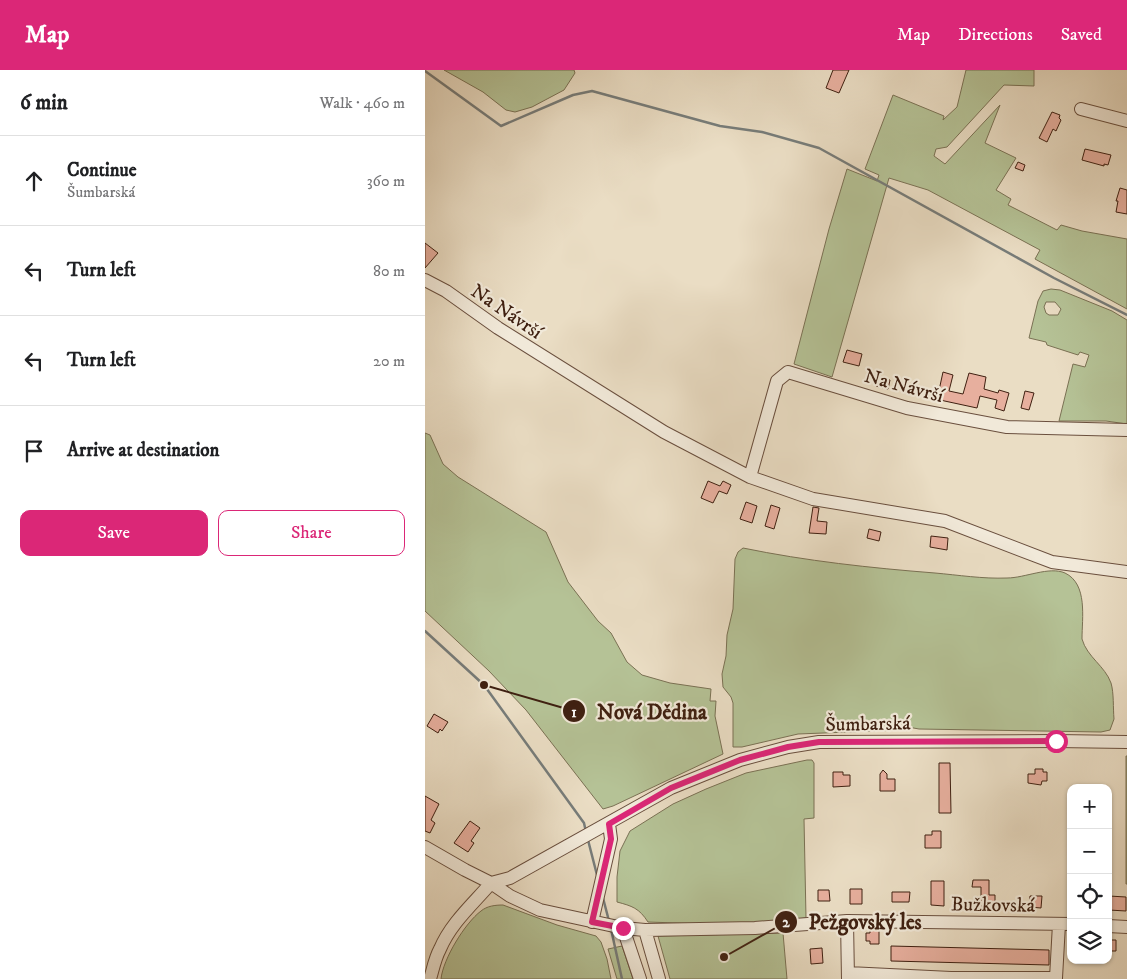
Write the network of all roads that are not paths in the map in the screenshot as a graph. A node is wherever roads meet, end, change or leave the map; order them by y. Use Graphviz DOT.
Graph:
graph roads {
  1 [pos="1081,109"];
  2 [pos="1127,121"];
  3 [pos="425,280"];
  4 [pos="1127,430"];
  5 [pos="750,478"];
  6 [pos="1127,572"];
  7 [pos="1127,742"];
  8 [pos="609,824"];
  9 [pos="425,847"];
  10 [pos="491,883"];
  11 [pos="847,921"];
  12 [pos="592,922"];
  13 [pos="1065,924"];
  14 [pos="1112,926"];
  15 [pos="1127,927"];
  16 [pos="623,928"];
  17 [pos="645,930"];
  18 [pos="848,976"];
  19 [pos="951,978"];
  20 [pos="430,979"];
  21 [pos="640,979"];
  22 [pos="659,979"];
  1 -- 2 [label="street"];
  3 -- 5 [label="street, Na Návrší"];
  4 -- 5 [label="street, Na Návrší"];
  5 -- 6 [label="street, Na Návrší"];
  7 -- 8 [label="street, Šumbarská"];
  8 -- 10 [label="street, Šumbarská"];
  8 -- 12 [label="street"];
  9 -- 10 [label="street, Bužkovská"];
  10 -- 12 [label="street, Bužkovská"];
  10 -- 20 [label="street"];
  11 -- 13 [label="street, Bužkovská"];
  11 -- 17 [label="street, Bužkovská"];
  11 -- 18 [label="street"];
  12 -- 16 [label="street, Bužkovská"];
  13 -- 19 [label="street"];
  14 -- 15 [label="street"];
  16 -- 17 [label="street, Bužkovská"];
  16 -- 21 [label="street"];
  17 -- 22 [label="street"];
  18 -- 19 [label="street"];
}
